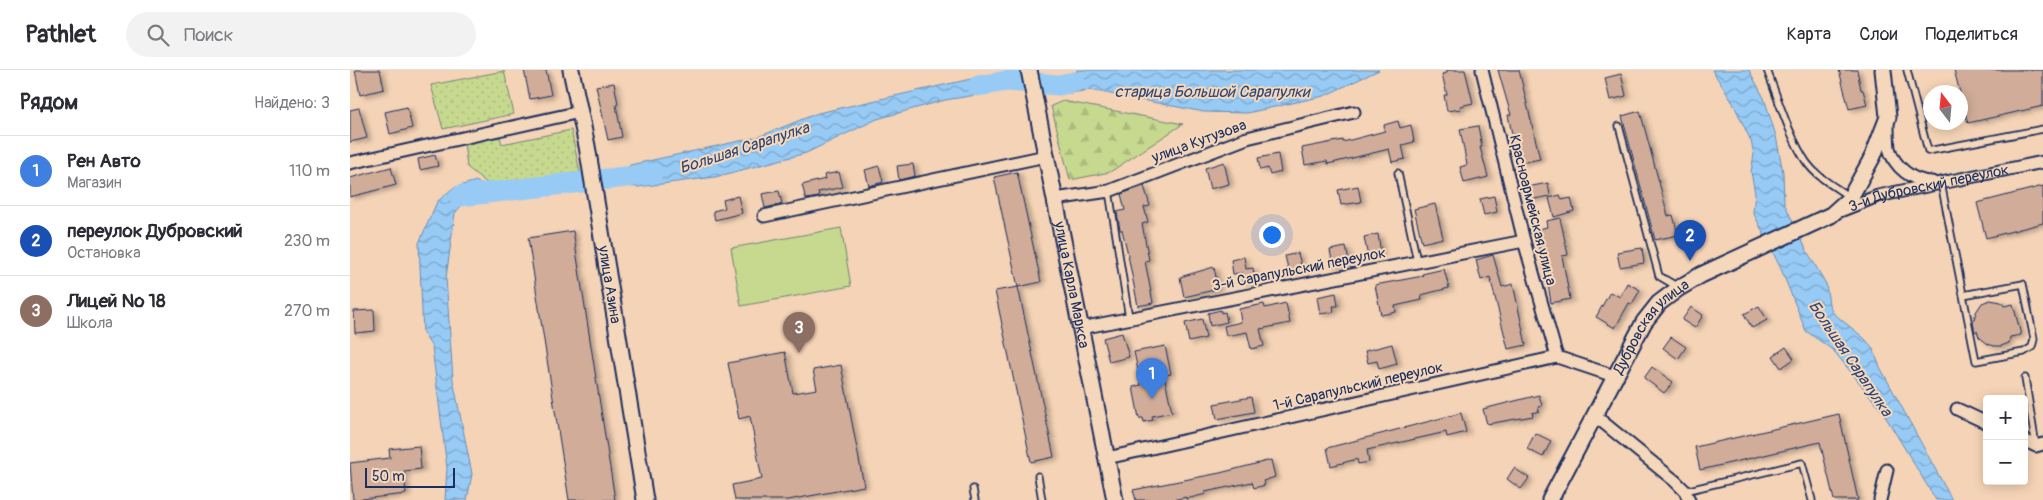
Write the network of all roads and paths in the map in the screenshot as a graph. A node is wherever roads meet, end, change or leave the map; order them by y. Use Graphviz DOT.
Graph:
graph roads {
  1 [pos="571,70"];
  2 [pos="1028,70"];
  3 [pos="1482,70"];
  4 [pos="1767,70"];
  5 [pos="1883,70"];
  6 [pos="1907,70"];
  7 [pos="580,112"];
  8 [pos="1354,112"];
  9 [pos="1888,117"];
  10 [pos="1619,126"];
  11 [pos="2043,130"];
  12 [pos="1046,156"];
  13 [pos="2043,162"];
  14 [pos="350,163"];
  15 [pos="1398,173"];
  16 [pos="1942,183"];
  17 [pos="1109,191"];
  18 [pos="1850,198"];
  19 [pos="1055,199"];
  20 [pos="764,216"];
  21 [pos="1825,218"];
  22 [pos="1524,241"];
  23 [pos="1417,261"];
  24 [pos="1679,288"];
  25 [pos="1963,295"];
  26 [pos="1129,318"];
  27 [pos="1080,328"];
  28 [pos="1557,357"];
  29 [pos="1614,376"];
  30 [pos="2025,378"];
  31 [pos="1957,409"];
  32 [pos="1594,415"];
  33 [pos="1983,421"];
  34 [pos="2039,445"];
  35 [pos="1107,458"];
  36 [pos="1887,470"];
  37 [pos="1038,476"];
  38 [pos="973,489"];
  39 [pos="1687,496"];
  40 [pos="645,500"];
  41 [pos="975,500"];
  42 [pos="1042,500"];
  43 [pos="1115,500"];
  44 [pos="1550,500"];
  45 [pos="1812,500"];
  46 [pos="1880,500"];
  1 -- 7 [label="main road, улица Азина"];
  2 -- 12 [label="main road, улица Карла Маркса"];
  3 -- 22 [label="street, Красноармейская улица"];
  4 -- 18 [label="lane"];
  5 -- 9 [label="main road"];
  6 -- 11 [label="lane"];
  7 -- 14 [label="street"];
  7 -- 40 [label="main road, улица Азина"];
  8 -- 17 [label="street, улица Кутузова"];
  9 -- 16 [label="street"];
  9 -- 18 [label="main road, Дубровская улица"];
  10 -- 24 [label="lane"];
  12 -- 19 [label="main road, улица Карла Маркса"];
  12 -- 20 [label="street"];
  13 -- 16 [label="street, 3-й Дубровский переулок"];
  15 -- 23 [label="lane"];
  16 -- 21 [label="street, 3-й Дубровский переулок"];
  16 -- 25 [label="lane"];
  17 -- 19 [label="street, улица Кутузова"];
  17 -- 26 [label="lane"];
  18 -- 21 [label="main road, Дубровская улица"];
  19 -- 27 [label="main road, улица Карла Маркса"];
  21 -- 24 [label="main road, Дубровская улица"];
  22 -- 23 [label="street, 3-й Сарапульский переулок"];
  22 -- 28 [label="street, Красноармейская улица"];
  23 -- 26 [label="street, 3-й Сарапульский переулок"];
  24 -- 29 [label="main road, Дубровская улица"];
  25 -- 25 [label="lane"];
  26 -- 27 [label="street, 3-й Сарапульский переулок"];
  27 -- 35 [label="main road, улица Карла Маркса"];
  28 -- 29 [label="street"];
  28 -- 35 [label="street, 1-й Сарапульский переулок"];
  29 -- 32 [label="main road, Дубровская улица"];
  30 -- 34 [label="lane"];
  31 -- 33 [label="street"];
  32 -- 39 [label="street"];
  32 -- 44 [label="main road, Дубровская улица"];
  35 -- 43 [label="main road, улица Карла Маркса"];
  36 -- 46 [label="street"];
  37 -- 42 [label="lane"];
  38 -- 41 [label="lane"];
  39 -- 45 [label="lane"];
}
